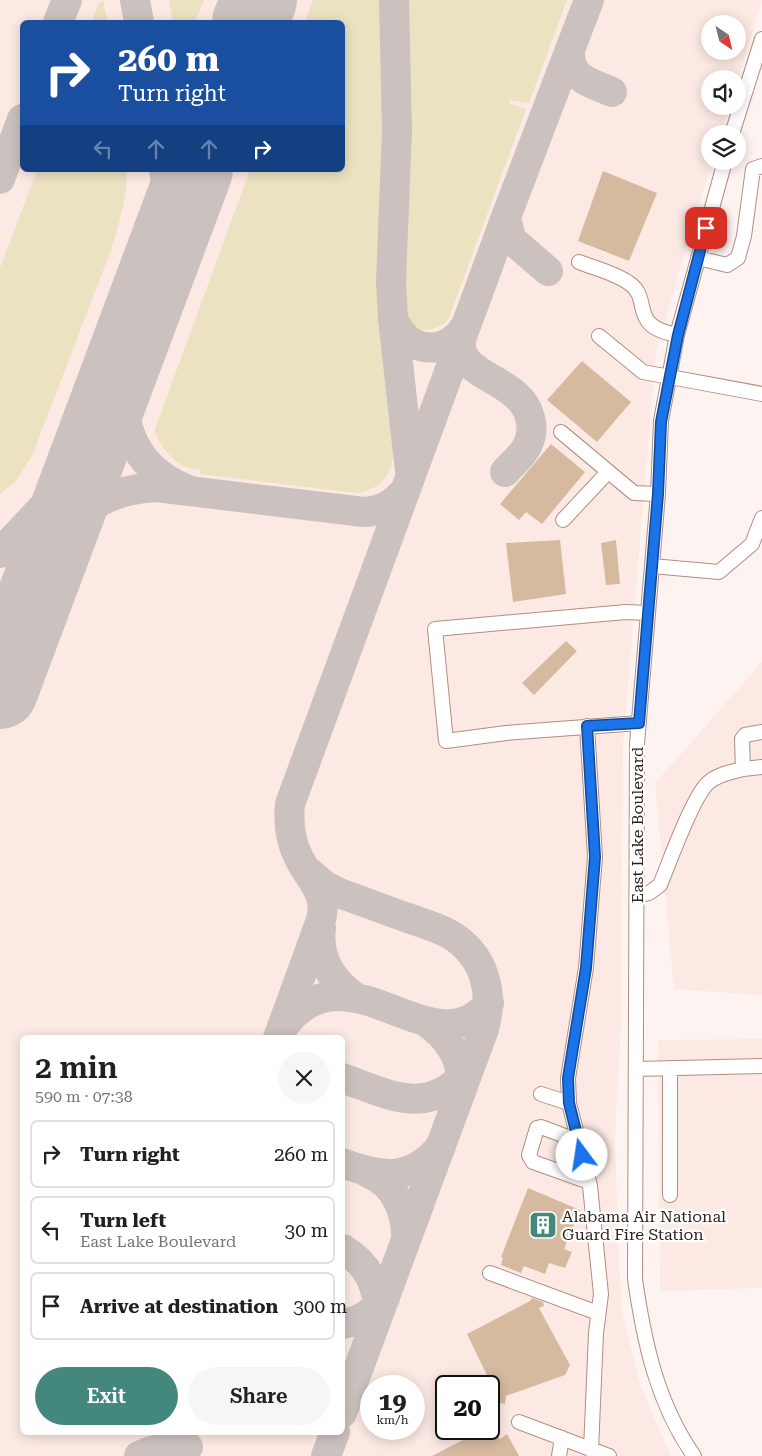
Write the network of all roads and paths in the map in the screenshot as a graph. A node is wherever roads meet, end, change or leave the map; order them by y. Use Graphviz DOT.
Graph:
graph roads {
  1 [pos="762,40"];
  2 [pos="735,125"];
  3 [pos="762,166"];
  4 [pos="722,170"];
  5 [pos="698,258"];
  6 [pos="579,262"];
  7 [pos="678,335"];
  8 [pos="599,336"];
  9 [pos="670,375"];
  10 [pos="762,394"];
  11 [pos="561,432"];
  12 [pos="608,472"];
  13 [pos="658,494"];
  14 [pos="762,518"];
  15 [pos="563,520"];
  16 [pos="652,566"];
  17 [pos="648,613"];
  18 [pos="639,723"];
  19 [pos="587,726"];
  20 [pos="762,732"];
  21 [pos="762,766"];
  22 [pos="743,769"];
  23 [pos="637,896"];
  24 [pos="762,1066"];
  25 [pos="670,1068"];
  26 [pos="636,1069"];
  27 [pos="541,1094"];
  28 [pos="569,1103"];
  29 [pos="578,1141"];
  30 [pos="589,1182"];
  31 [pos="670,1195"];
  32 [pos="490,1273"];
  33 [pos="598,1314"];
  34 [pos="519,1422"];
  35 [pos="562,1438"];
  36 [pos="591,1450"];
  37 [pos="607,1455"];
  38 [pos="559,1456"];
  39 [pos="694,1456"];
  1 -- 2 [label="street"];
  3 -- 5 [label="street"];
  4 -- 5 [label="street, East Lake Boulevard"];
  5 -- 7 [label="street, East Lake Boulevard"];
  6 -- 7 [label="street"];
  7 -- 9 [label="street, East Lake Boulevard"];
  8 -- 9 [label="street"];
  9 -- 10 [label="street"];
  9 -- 13 [label="street, East Lake Boulevard"];
  11 -- 12 [label="street"];
  12 -- 13 [label="street"];
  12 -- 15 [label="street"];
  13 -- 16 [label="street, East Lake Boulevard"];
  14 -- 16 [label="street"];
  16 -- 17 [label="street, East Lake Boulevard"];
  17 -- 18 [label="street, East Lake Boulevard"];
  17 -- 19 [label="street"];
  18 -- 19 [label="street"];
  18 -- 23 [label="street, East Lake Boulevard"];
  19 -- 28 [label="street"];
  20 -- 22 [label="street"];
  21 -- 22 [label="street"];
  22 -- 23 [label="street"];
  23 -- 26 [label="street, East Lake Boulevard"];
  24 -- 25 [label="street"];
  25 -- 26 [label="street"];
  25 -- 31 [label="street"];
  26 -- 39 [label="street, East Lake Boulevard"];
  27 -- 28 [label="street"];
  28 -- 29 [label="street"];
  29 -- 30 [label="street"];
  29 -- 30 [label="street"];
  30 -- 33 [label="street"];
  32 -- 33 [label="street"];
  33 -- 36 [label="street"];
  34 -- 35 [label="street"];
  35 -- 36 [label="street"];
  35 -- 38 [label="street"];
  36 -- 37 [label="street"];
}
